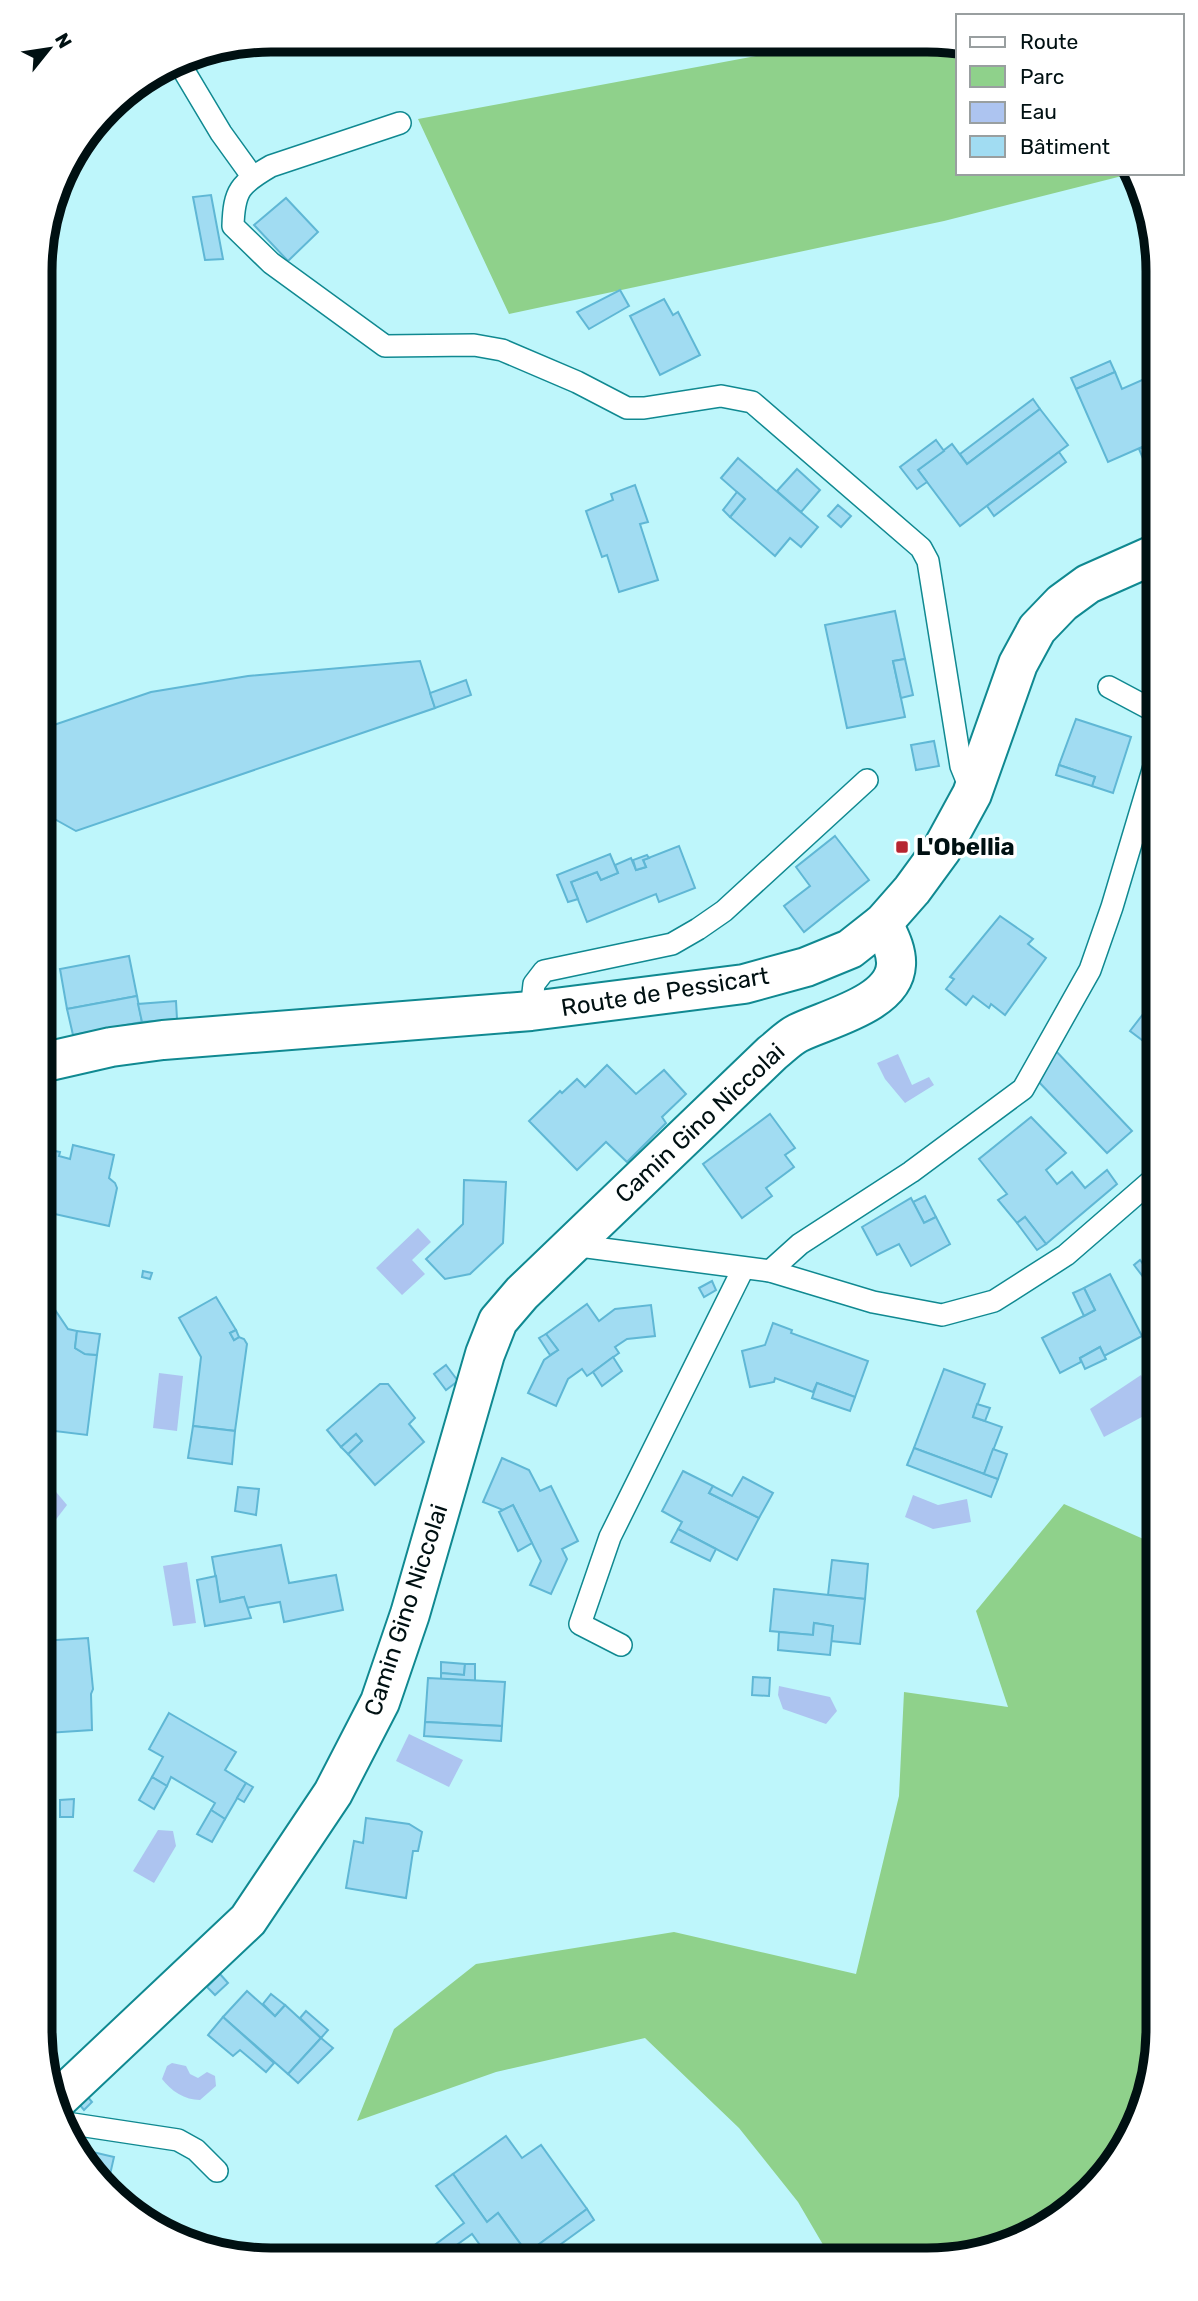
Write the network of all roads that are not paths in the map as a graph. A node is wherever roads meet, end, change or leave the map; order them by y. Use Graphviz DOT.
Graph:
graph roads {
  1 [pos="184,71"];
  2 [pos="400,124"];
  3 [pos="252,176"];
  4 [pos="1146,558"];
  5 [pos="1109,687"];
  6 [pos="1146,707"];
  7 [pos="867,780"];
  8 [pos="972,794"];
  9 [pos="1146,794"];
  10 [pos="883,923"];
  11 [pos="531,1011"];
  12 [pos="52,1060"];
  13 [pos="1145,1186"];
  14 [pos="572,1245"];
  15 [pos="743,1269"];
  16 [pos="770,1271"];
  17 [pos="621,1645"];
  18 [pos="62,2094"];
  19 [pos="74,2124"];
  20 [pos="217,2171"];
  1 -- 3 [label="lane"];
  2 -- 3 [label="lane"];
  3 -- 8 [label="lane"];
  4 -- 8 [label="street, Route de Pessicart"];
  5 -- 6 [label="lane"];
  7 -- 11 [label="lane"];
  8 -- 10 [label="street, Route de Pessicart"];
  9 -- 16 [label="lane"];
  10 -- 11 [label="street, Route de Pessicart"];
  10 -- 14 [label="street, Camin Gino Niccolai"];
  11 -- 12 [label="street, Route de Pessicart"];
  13 -- 16 [label="lane"];
  14 -- 15 [label="lane"];
  14 -- 18 [label="street, Camin Gino Niccolai"];
  15 -- 16 [label="lane"];
  15 -- 17 [label="lane"];
  19 -- 20 [label="lane"];
}
